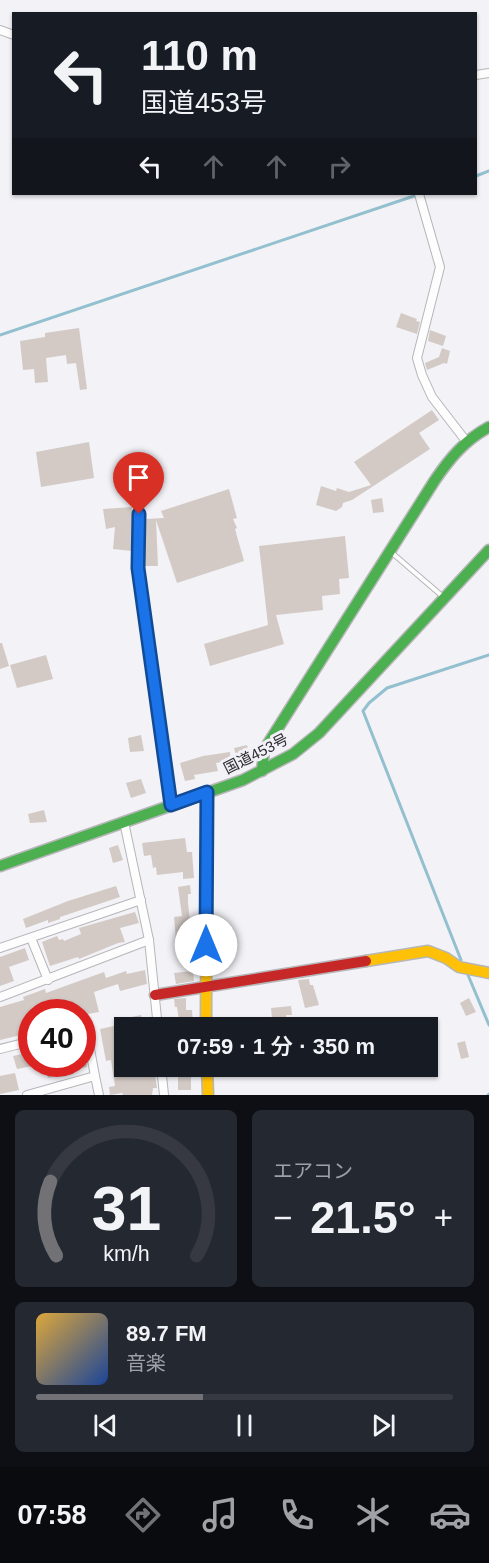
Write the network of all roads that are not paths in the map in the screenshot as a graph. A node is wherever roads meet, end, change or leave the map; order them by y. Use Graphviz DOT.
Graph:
graph roads {
  1 [pos="419,195"];
  2 [pos="489,427"];
  3 [pos="466,441"];
  4 [pos="139,514"];
  5 [pos="489,550"];
  6 [pos="391,552"];
  7 [pos="444,598"];
  8 [pos="262,771"];
  9 [pos="207,792"];
  10 [pos="171,805"];
  11 [pos="124,822"];
  12 [pos="0,866"];
  13 [pos="141,900"];
  14 [pos="31,938"];
  15 [pos="149,940"];
  16 [pos="0,948"];
  17 [pos="489,974"];
  18 [pos="48,980"];
  19 [pos="206,988"];
  20 [pos="155,995"];
  21 [pos="0,997"];
  22 [pos="157,1017"];
  23 [pos="206,1017"];
  24 [pos="18,1044"];
  25 [pos="0,1049"];
  26 [pos="91,1077"];
  27 [pos="95,1077"];
  28 [pos="162,1077"];
  29 [pos="207,1077"];
  30 [pos="27,1095"];
  31 [pos="99,1095"];
  32 [pos="164,1095"];
  33 [pos="208,1095"];
  1 -- 3 [label="street"];
  2 -- 3 [label="main road"];
  3 -- 6 [label="main road"];
  4 -- 10 [label="street"];
  5 -- 7 [label="main road, 国道453号"];
  6 -- 7 [label="lane"];
  6 -- 8 [label="main road"];
  7 -- 8 [label="main road, 国道453号"];
  8 -- 9 [label="main road, 国道453号"];
  9 -- 10 [label="main road, 国道453号"];
  9 -- 19 [label="main road"];
  10 -- 11 [label="main road, 国道453号"];
  11 -- 12 [label="main road, 国道453号"];
  11 -- 13 [label="street"];
  13 -- 14 [label="street"];
  13 -- 15 [label="street"];
  14 -- 16 [label="street"];
  14 -- 18 [label="street"];
  15 -- 18 [label="street"];
  15 -- 20 [label="street"];
  17 -- 19 [label="main road"];
  18 -- 21 [label="street"];
  19 -- 20 [label="main road"];
  19 -- 23 [label="main road"];
  20 -- 22 [label="street"];
  24 -- 25 [label="street"];
  26 -- 30 [label="street"];
  27 -- 31 [label="street"];
  28 -- 32 [label="street"];
  29 -- 33 [label="main road"];
}
